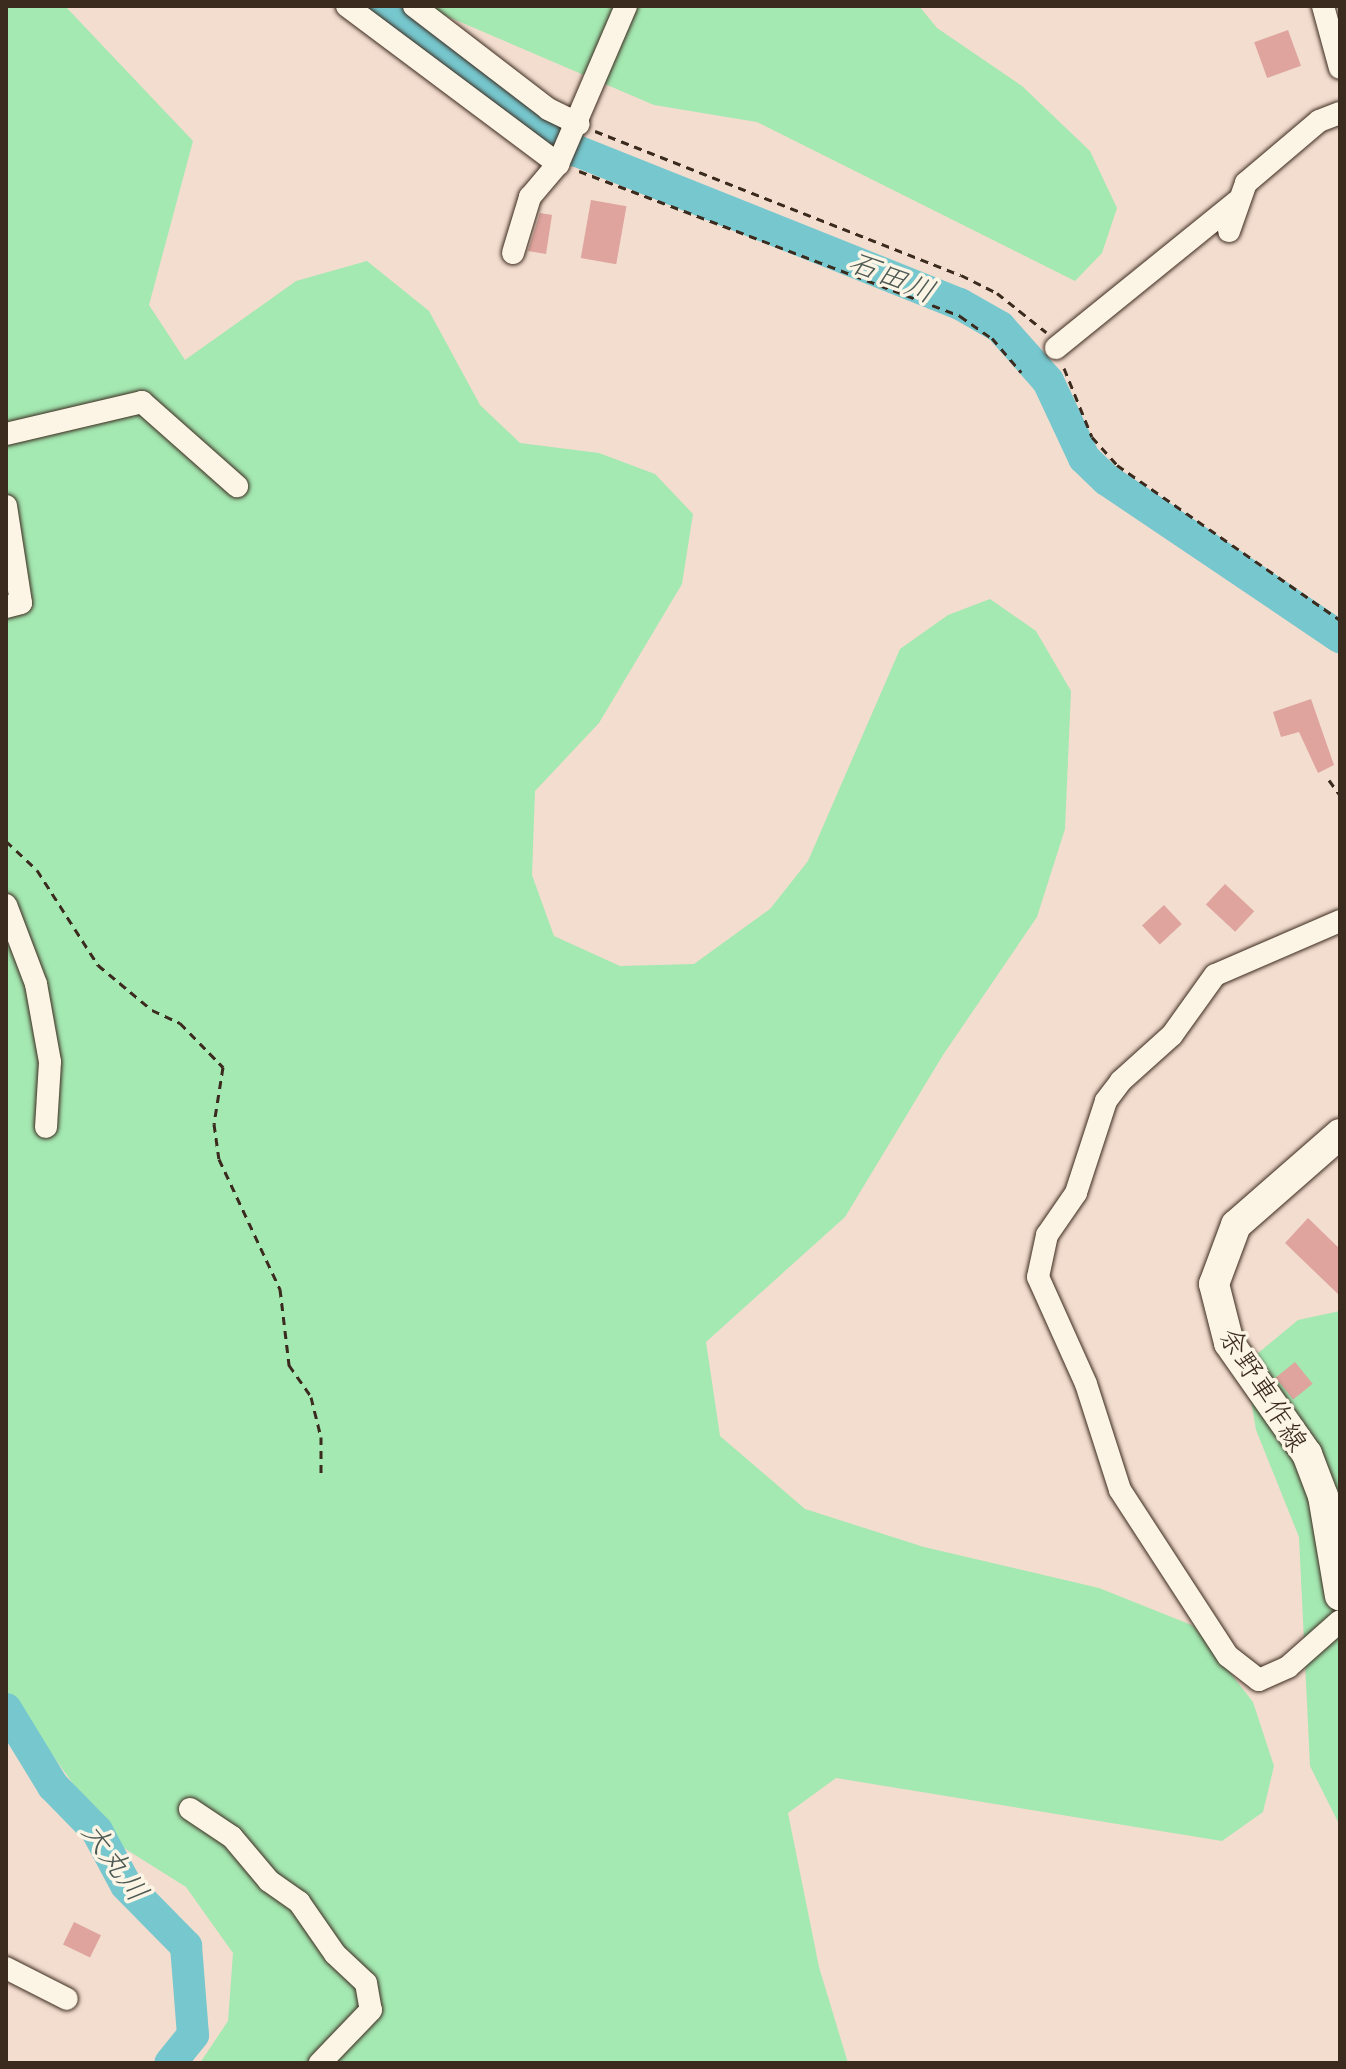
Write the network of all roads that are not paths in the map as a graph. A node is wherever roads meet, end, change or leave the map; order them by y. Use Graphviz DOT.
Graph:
graph roads {
  1 [pos="347,6"];
  2 [pos="414,6"];
  3 [pos="626,6"];
  4 [pos="1323,6"];
  5 [pos="1340,68"];
  6 [pos="1340,113"];
  7 [pos="579,124"];
  8 [pos="558,164"];
  9 [pos="1236,202"];
  10 [pos="1229,231"];
  11 [pos="513,253"];
  12 [pos="1056,348"];
  13 [pos="6,434"];
  14 [pos="237,486"];
  15 [pos="6,506"];
  16 [pos="6,607"];
  17 [pos="6,905"];
  18 [pos="1340,921"];
  19 [pos="46,1127"];
  20 [pos="1340,1134"];
  21 [pos="1340,1596"];
  22 [pos="1340,1621"];
  23 [pos="190,1809"];
  24 [pos="6,1968"];
  25 [pos="67,1999"];
  26 [pos="320,2063"];
  1 -- 8 [label="street"];
  2 -- 7 [label="street"];
  3 -- 7 [label="street"];
  4 -- 5 [label="street"];
  6 -- 9 [label="street"];
  7 -- 8 [label="street"];
  8 -- 11 [label="street"];
  9 -- 10 [label="street"];
  9 -- 12 [label="street"];
  13 -- 14 [label="street"];
  15 -- 16 [label="street"];
  17 -- 19 [label="street"];
  18 -- 22 [label="street"];
  20 -- 21 [label="main road, 余野車作線"];
  23 -- 26 [label="street"];
  24 -- 25 [label="street"];
}
